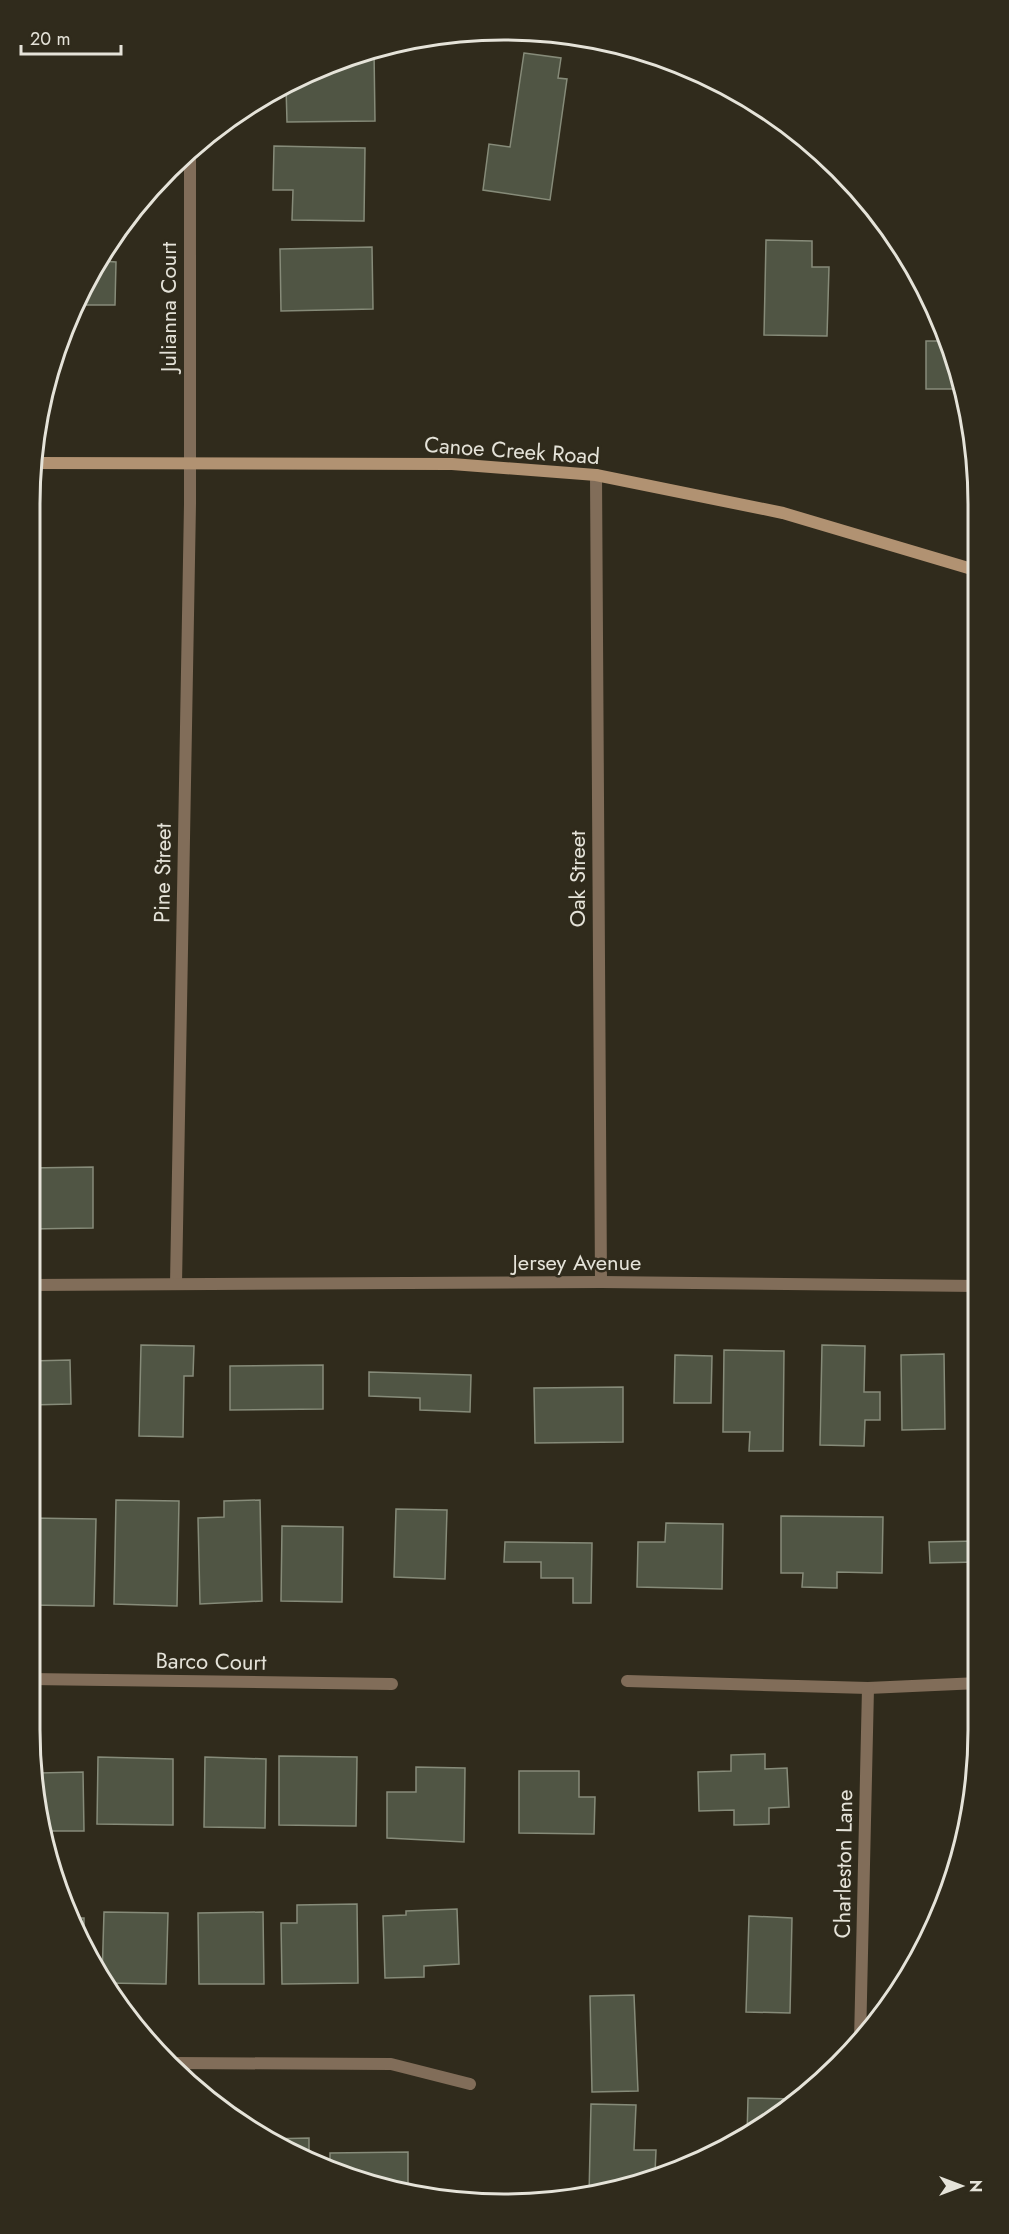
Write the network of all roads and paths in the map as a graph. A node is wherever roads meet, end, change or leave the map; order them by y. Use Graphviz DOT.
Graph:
graph roads {
  1 [pos="190,164"];
  2 [pos="189,462"];
  3 [pos="42,463"];
  4 [pos="596,475"];
  5 [pos="968,568"];
  6 [pos="601,1282"];
  7 [pos="176,1284"];
  8 [pos="40,1285"];
  9 [pos="968,1286"];
  10 [pos="40,1679"];
  11 [pos="627,1681"];
  12 [pos="968,1683"];
  13 [pos="392,1684"];
  14 [pos="868,1688"];
  15 [pos="860,2027"];
  16 [pos="182,2063"];
  17 [pos="470,2084"];
  1 -- 2 [label="street, Julianna Court"];
  2 -- 3 [label="main road, Canoe Creek Road"];
  2 -- 4 [label="main road, Canoe Creek Road"];
  2 -- 7 [label="street, Pine Street"];
  4 -- 5 [label="main road, Canoe Creek Road"];
  4 -- 6 [label="street, Oak Street"];
  6 -- 7 [label="street, Jersey Avenue"];
  6 -- 9 [label="street, Jersey Avenue"];
  7 -- 8 [label="street, Jersey Avenue"];
  10 -- 13 [label="street, Barco Court"];
  11 -- 14 [label="street"];
  12 -- 14 [label="street"];
  14 -- 15 [label="street, Charleston Lane"];
  16 -- 17 [label="street"];
}
